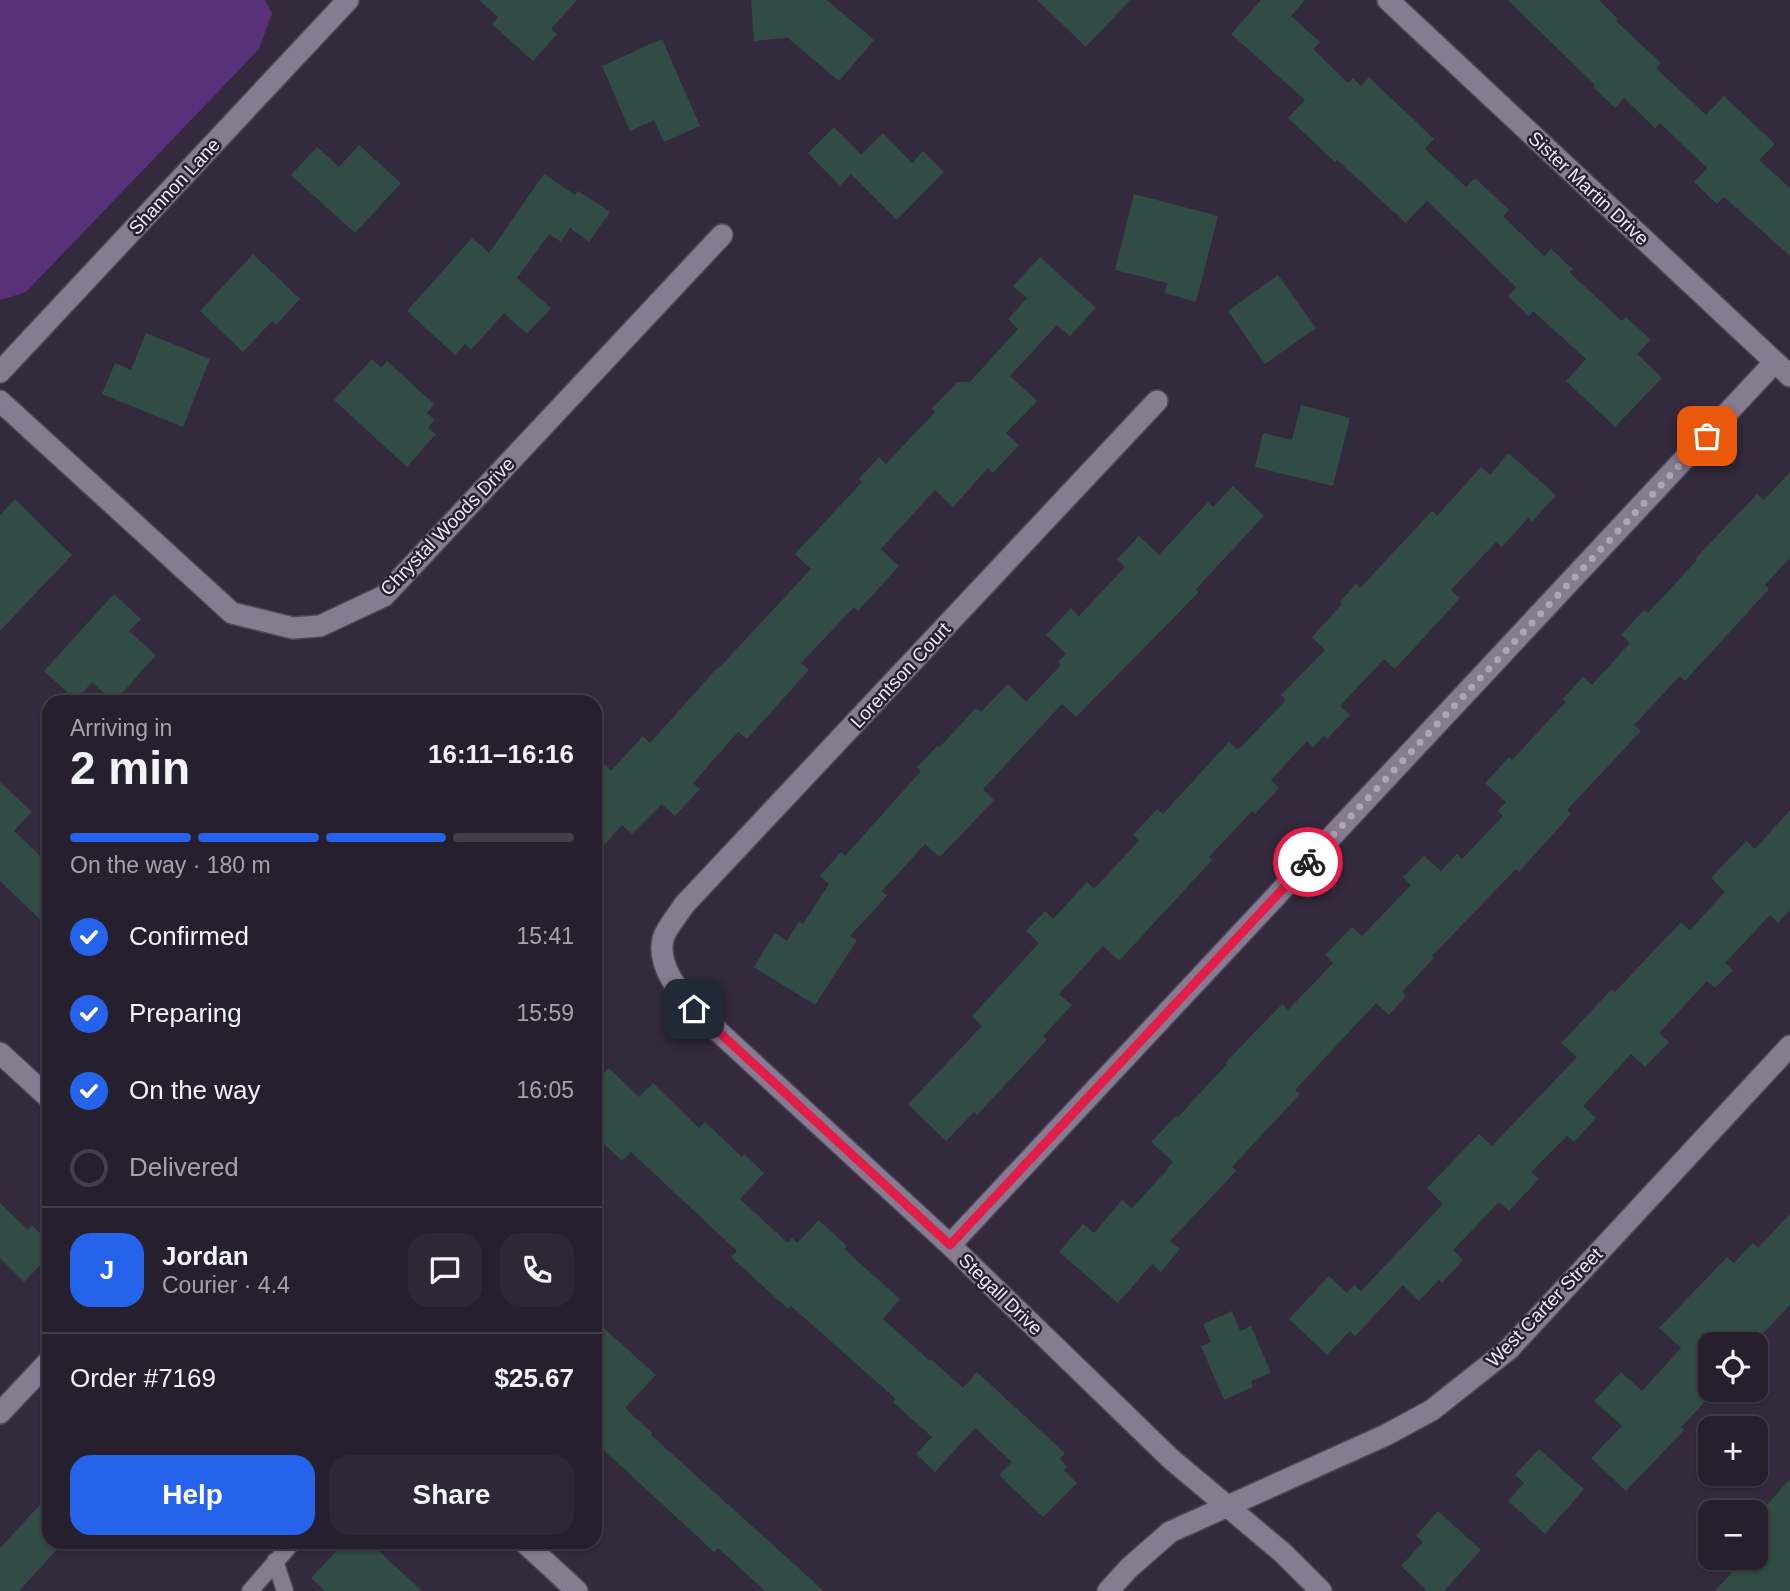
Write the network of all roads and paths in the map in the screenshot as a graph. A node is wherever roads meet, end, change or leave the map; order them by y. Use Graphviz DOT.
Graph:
graph roads {
  1 [pos="348,0"];
  2 [pos="1388,0"];
  3 [pos="722,234"];
  4 [pos="1782,369"];
  5 [pos="0,372"];
  6 [pos="0,401"];
  7 [pos="1157,401"];
  8 [pos="663,958"];
  9 [pos="1790,1045"];
  10 [pos="0,1052"];
  11 [pos="42,1091"];
  12 [pos="950,1245"];
  13 [pos="42,1368"];
  14 [pos="0,1413"];
  15 [pos="1228,1506"];
  16 [pos="286,1549"];
  17 [pos="532,1549"];
  18 [pos="275,1561"];
  19 [pos="250,1591"];
  20 [pos="285,1591"];
  21 [pos="577,1591"];
  22 [pos="1108,1591"];
  23 [pos="1321,1591"];
  1 -- 5 [label="street, Shannon Lane"];
  2 -- 4 [label="street, Sister Martin Drive"];
  3 -- 6 [label="street, Chrystal Woods Drive"];
  4 -- 12 [label="street"];
  7 -- 8 [label="street, Lorentson Court"];
  8 -- 12 [label="street, Stegall Drive"];
  9 -- 15 [label="street, West Carter Street"];
  10 -- 11 [label="street"];
  12 -- 15 [label="street, Stegall Drive"];
  13 -- 14 [label="street"];
  15 -- 22 [label="street, West Carter Street"];
  15 -- 23 [label="street, Stegall Drive"];
  16 -- 18 [label="lane"];
  17 -- 21 [label="street"];
  18 -- 19 [label="lane"];
  18 -- 20 [label="lane"];
}
